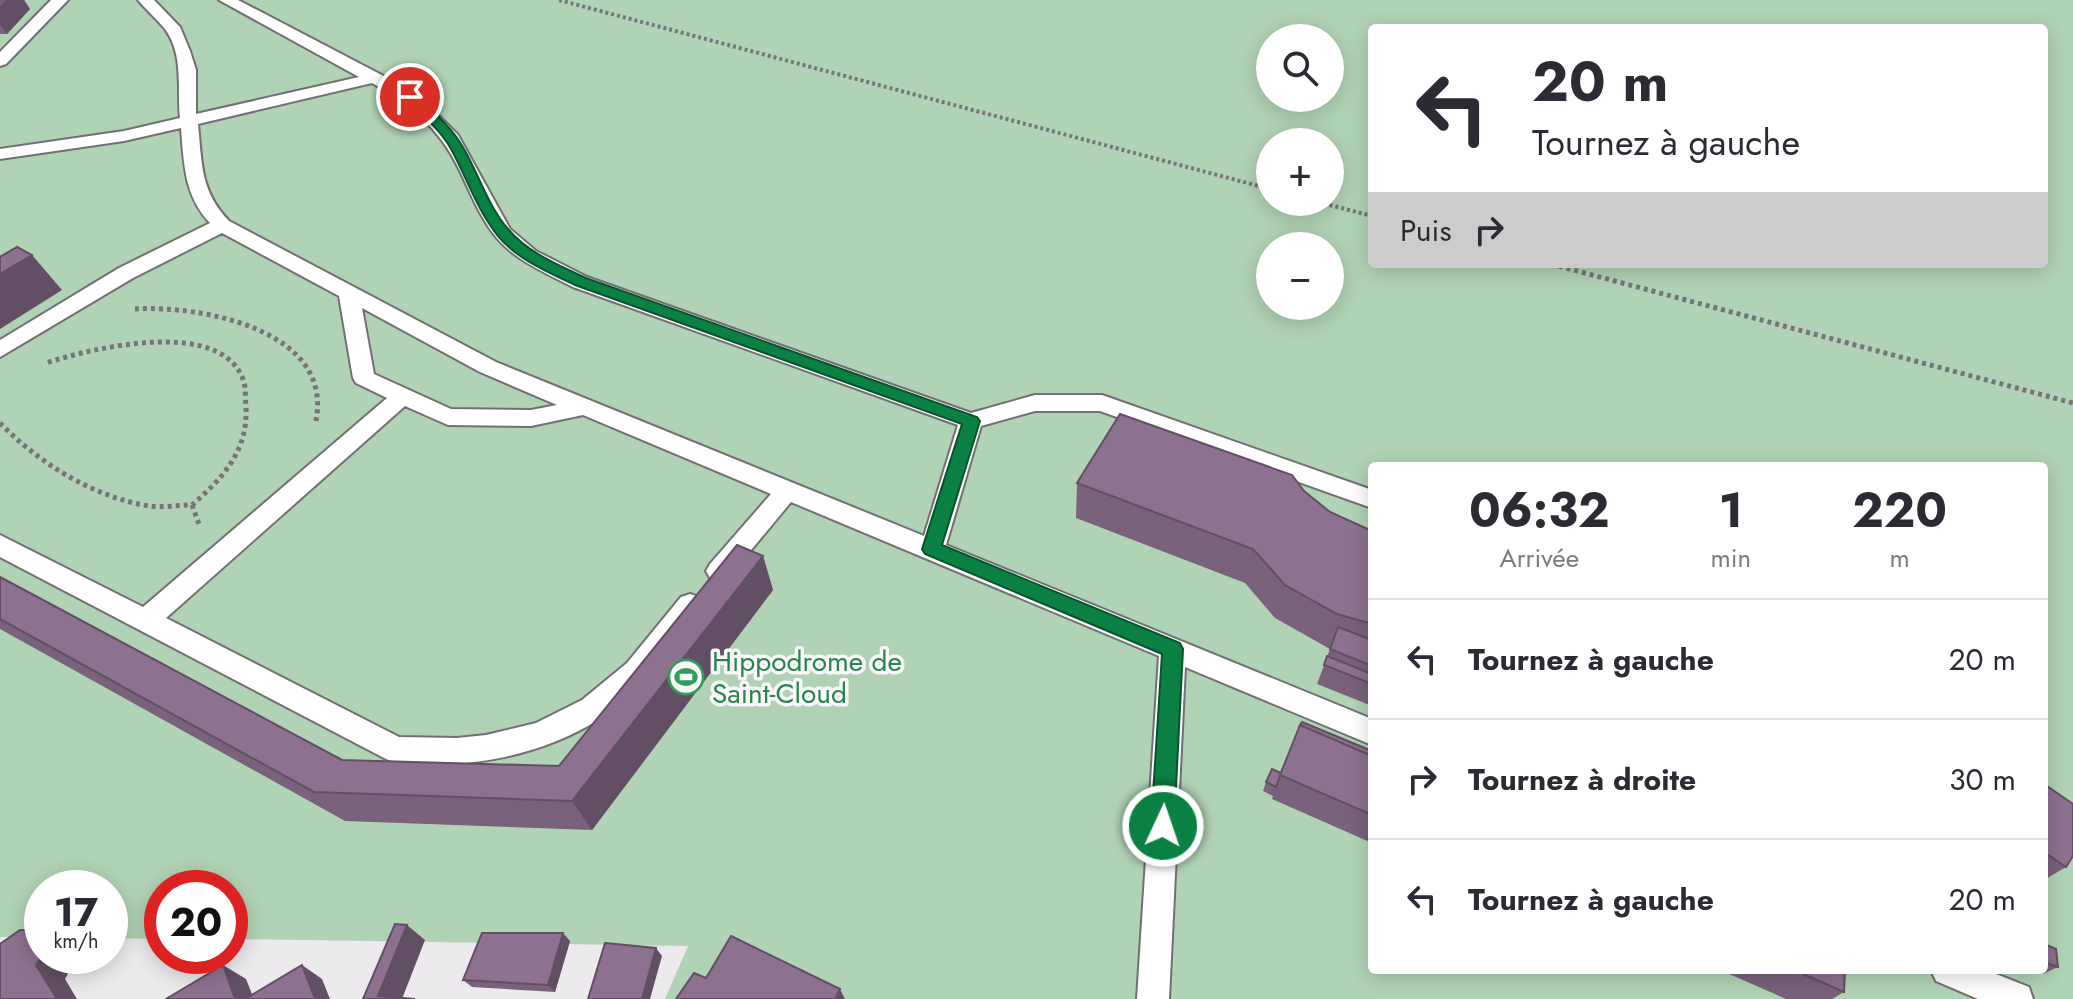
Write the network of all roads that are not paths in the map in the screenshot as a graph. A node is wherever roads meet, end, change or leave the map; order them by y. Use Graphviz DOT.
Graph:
graph roads {
  1 [pos="60,0"];
  2 [pos="146,0"];
  3 [pos="227,0"];
  4 [pos="0,61"];
  5 [pos="374,78"];
  6 [pos="189,122"];
  7 [pos="0,154"];
  8 [pos="222,225"];
  9 [pos="349,295"];
  10 [pos="0,350"];
  11 [pos="403,396"];
  12 [pos="585,407"];
  13 [pos="971,421"];
  14 [pos="788,490"];
  15 [pos="1368,498"];
  16 [pos="0,545"];
  17 [pos="932,549"];
  18 [pos="146,620"];
  19 [pos="1173,649"];
  20 [pos="1368,730"];
  21 [pos="1957,974"];
  22 [pos="1153,999"];
  23 [pos="2017,999"];
  1 -- 4 [label="lane"];
  2 -- 6 [label="lane"];
  3 -- 5 [label="lane"];
  5 -- 6 [label="lane"];
  5 -- 13 [label="lane"];
  6 -- 7 [label="lane"];
  6 -- 8 [label="lane"];
  8 -- 9 [label="lane"];
  8 -- 10 [label="lane"];
  9 -- 11 [label="lane"];
  9 -- 12 [label="lane"];
  11 -- 12 [label="lane"];
  11 -- 18 [label="lane"];
  12 -- 14 [label="lane"];
  13 -- 15 [label="lane"];
  13 -- 17 [label="lane"];
  14 -- 17 [label="lane"];
  14 -- 18 [label="lane"];
  16 -- 18 [label="lane"];
  17 -- 19 [label="lane"];
  19 -- 20 [label="lane"];
  19 -- 22 [label="lane"];
  21 -- 23 [label="lane"];
}
